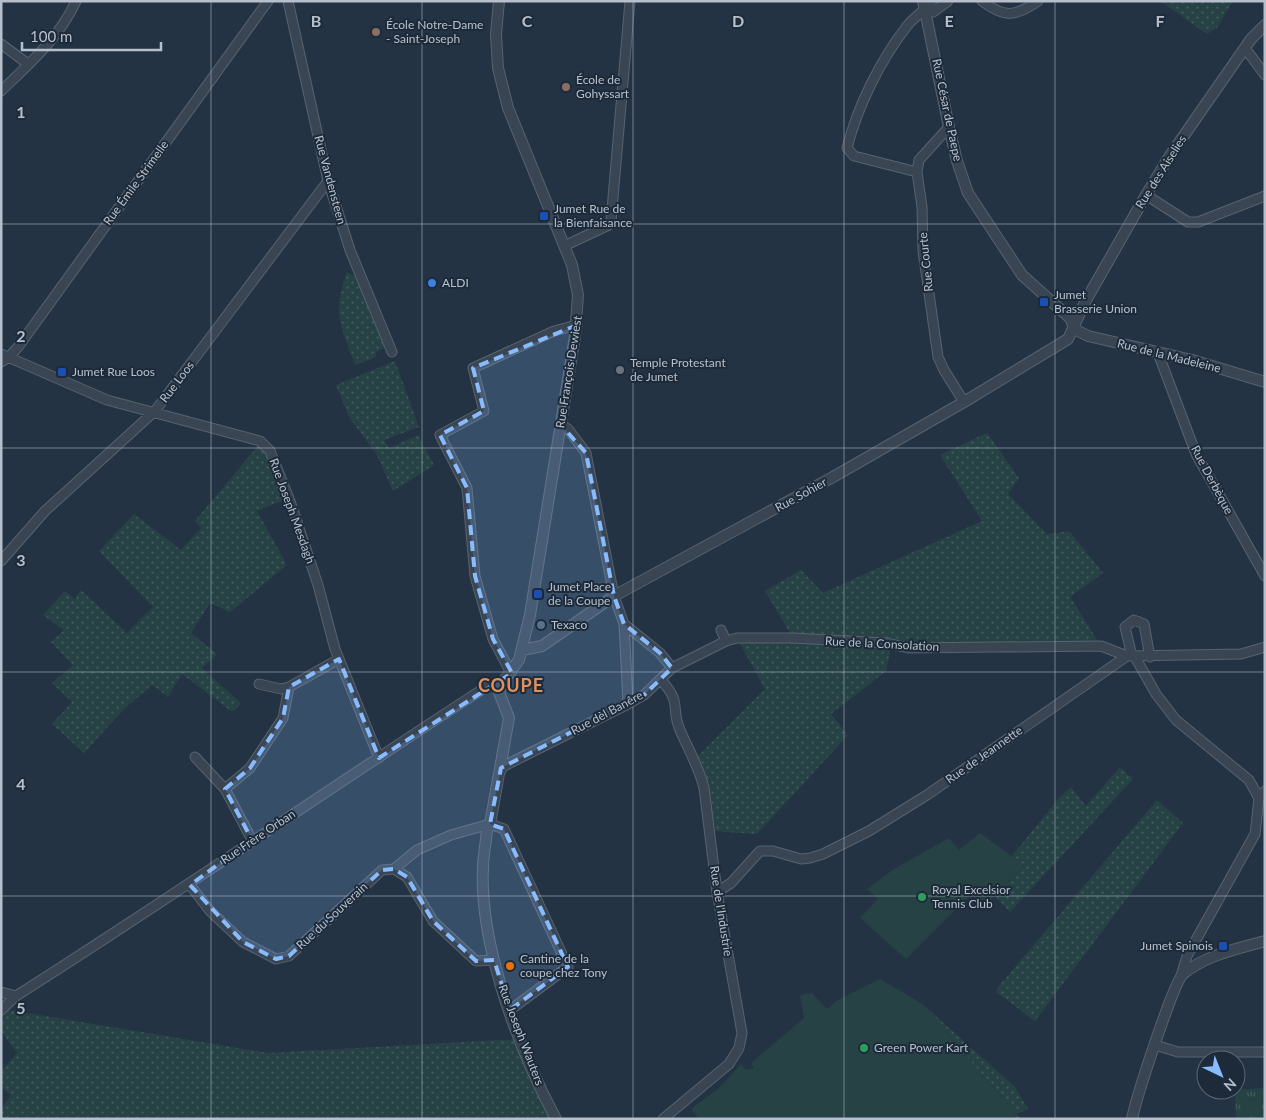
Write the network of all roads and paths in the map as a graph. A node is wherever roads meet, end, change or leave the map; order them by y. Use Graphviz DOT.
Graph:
graph roads {
  1 [pos="76,1"];
  2 [pos="268,1"];
  3 [pos="288,1"];
  4 [pos="499,1"];
  5 [pos="630,1"];
  6 [pos="948,1"];
  7 [pos="982,1"];
  8 [pos="1038,1"];
  9 [pos="927,4"];
  10 [pos="1265,25"];
  11 [pos="1,44"];
  12 [pos="1245,48"];
  13 [pos="28,64"];
  14 [pos="1265,75"];
  15 [pos="1,91"];
  16 [pos="949,127"];
  17 [pos="917,172"];
  18 [pos="328,181"];
  19 [pos="1146,195"];
  20 [pos="1265,196"];
  21 [pos="564,246"];
  22 [pos="577,325"];
  23 [pos="1074,330"];
  24 [pos="392,352"];
  25 [pos="1158,353"];
  26 [pos="4,358"];
  27 [pos="1265,382"];
  28 [pos="964,402"];
  29 [pos="155,411"];
  30 [pos="561,425"];
  31 [pos="1,561"];
  32 [pos="1265,576"];
  33 [pos="614,596"];
  34 [pos="624,624"];
  35 [pos="721,630"];
  36 [pos="726,641"];
  37 [pos="1265,647"];
  38 [pos="522,650"];
  39 [pos="1131,656"];
  40 [pos="1150,657"];
  41 [pos="339,659"];
  42 [pos="672,668"];
  43 [pos="511,672"];
  44 [pos="661,680"];
  45 [pos="502,683"];
  46 [pos="259,684"];
  47 [pos="289,687"];
  48 [pos="628,704"];
  49 [pos="194,758"];
  50 [pos="378,758"];
  51 [pos="501,771"];
  52 [pos="225,789"];
  53 [pos="1262,794"];
  54 [pos="490,824"];
  55 [pos="252,840"];
  56 [pos="394,869"];
  57 [pos="190,885"];
  58 [pos="717,892"];
  59 [pos="1265,941"];
  60 [pos="494,960"];
  61 [pos="1181,976"];
  62 [pos="1,992"];
  63 [pos="16,996"];
  64 [pos="1,1010"];
  65 [pos="510,1010"];
  66 [pos="1155,1045"];
  67 [pos="1265,1052"];
  68 [pos="556,1119"];
  69 [pos="663,1119"];
  70 [pos="1132,1119"];
  1 -- 13 [label="street"];
  2 -- 26 [label="street, Rue Émile Strimelle"];
  3 -- 18 [label="street, Rue Vandensteen"];
  4 -- 21 [label="street, Rue François Dewiest"];
  5 -- 21 [label="street"];
  6 -- 9 [label="street"];
  7 -- 8 [label="street"];
  9 -- 16 [label="street, Rue César de Paepe"];
  9 -- 17 [label="street"];
  10 -- 12 [label="street, Rue des Aiselies"];
  11 -- 13 [label="street"];
  12 -- 14 [label="street"];
  12 -- 19 [label="street, Rue des Aiselies"];
  13 -- 15 [label="street"];
  16 -- 17 [label="street"];
  16 -- 23 [label="street, Rue César de Paepe"];
  17 -- 28 [label="street, Rue Courte"];
  18 -- 24 [label="street, Rue Vandensteen"];
  18 -- 29 [label="street, Rue Loos"];
  19 -- 20 [label="street"];
  19 -- 23 [label="street, Rue des Aiselies"];
  21 -- 22 [label="street, Rue François Dewiest"];
  22 -- 30 [label="street, Rue François Dewiest"];
  22 -- 43 [label="street"];
  23 -- 25 [label="street, Rue de la Madeleine"];
  23 -- 28 [label="street, Rue Sohier"];
  25 -- 27 [label="street, Rue de la Madeleine"];
  25 -- 32 [label="street, Rue Derbèque"];
  26 -- 29 [label="street, Rue Joseph Mesdagh"];
  28 -- 33 [label="street, Rue Sohier"];
  29 -- 31 [label="street, Rue Loos"];
  29 -- 41 [label="street, Rue Joseph Mesdagh"];
  30 -- 33 [label="street"];
  30 -- 38 [label="street, Rue François Dewiest"];
  33 -- 34 [label="street"];
  33 -- 38 [label="street, Rue Sohier"];
  34 -- 42 [label="street"];
  34 -- 48 [label="street"];
  35 -- 36 [label="street"];
  36 -- 39 [label="street, Rue de la Consolation"];
  36 -- 42 [label="street, Rue dèl Banêre"];
  37 -- 40 [label="street"];
  38 -- 43 [label="street, Rue François Dewiest"];
  39 -- 40 [label="street"];
  39 -- 40 [label="street"];
  39 -- 53 [label="street"];
  39 -- 58 [label="street, Rue de Jeannette"];
  41 -- 47 [label="street"];
  41 -- 50 [label="street, Rue Joseph Mesdagh"];
  42 -- 44 [label="street, Rue dèl Banêre"];
  43 -- 45 [label="street, Rue François Dewiest"];
  44 -- 48 [label="street, Rue dèl Banêre"];
  44 -- 58 [label="street, Rue de l'Industrie"];
  45 -- 50 [label="street, Rue Frère Orban"];
  45 -- 51 [label="street, Rue Joseph Wauters"];
  46 -- 47 [label="street"];
  47 -- 52 [label="street"];
  48 -- 51 [label="street, Rue dèl Banêre"];
  49 -- 52 [label="street"];
  50 -- 55 [label="street, Rue Frère Orban"];
  51 -- 54 [label="street, Rue Joseph Wauters"];
  52 -- 55 [label="street"];
  53 -- 61 [label="street"];
  54 -- 56 [label="street, Rue du Souverain"];
  54 -- 60 [label="street, Rue Joseph Wauters"];
  54 -- 65 [label="street"];
  55 -- 57 [label="street, Rue Frère Orban"];
  56 -- 57 [label="street, Rue du Souverain"];
  56 -- 60 [label="street"];
  57 -- 63 [label="street, Rue Frère Orban"];
  58 -- 69 [label="street, Rue de l'Industrie"];
  59 -- 61 [label="street"];
  60 -- 65 [label="street, Rue Joseph Wauters"];
  61 -- 66 [label="street"];
  62 -- 63 [label="street"];
  63 -- 64 [label="street, Rue Frère Orban"];
  65 -- 68 [label="street, Rue Joseph Wauters"];
  66 -- 67 [label="street"];
  66 -- 70 [label="street"];
}
